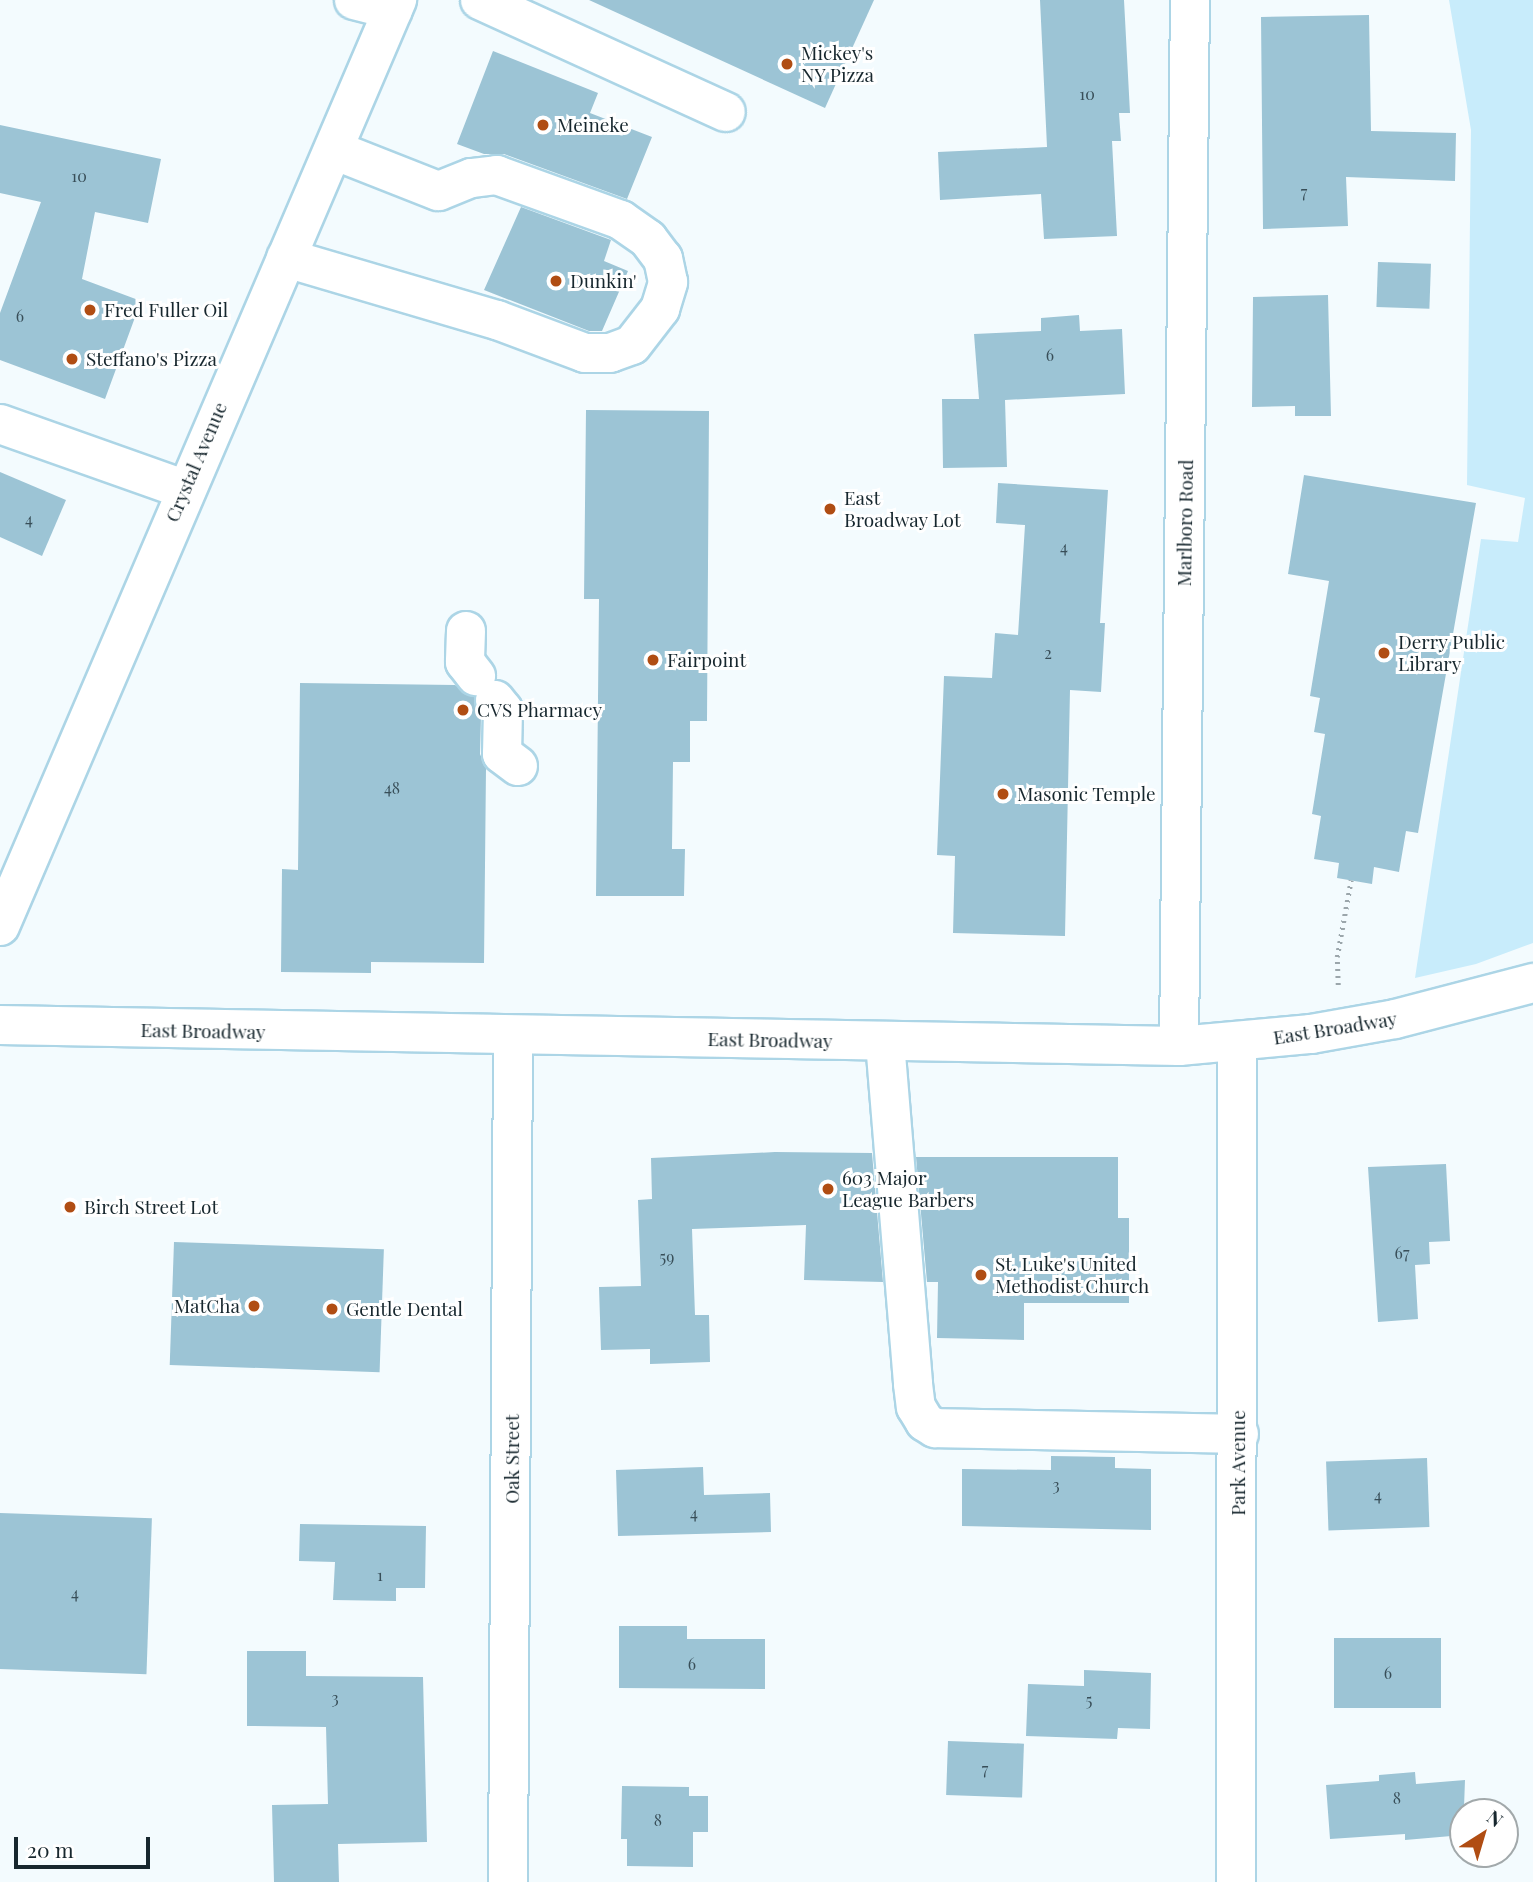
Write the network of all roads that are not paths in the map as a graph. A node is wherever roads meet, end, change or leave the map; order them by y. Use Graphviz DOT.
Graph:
graph roads {
  1 [pos="354,0"];
  2 [pos="480,0"];
  3 [pos="1191,0"];
  4 [pos="395,5"];
  5 [pos="536,12"];
  6 [pos="726,112"];
  7 [pos="334,150"];
  8 [pos="286,258"];
  9 [pos="0,424"];
  10 [pos="184,489"];
  11 [pos="466,631"];
  12 [pos="518,766"];
  13 [pos="0,926"];
  14 [pos="1533,983"];
  15 [pos="0,1025"];
  16 [pos="513,1036"];
  17 [pos="885,1042"];
  18 [pos="1237,1043"];
  19 [pos="1179,1046"];
  20 [pos="1239,1434"];
  21 [pos="508,1882"];
  22 [pos="1236,1882"];
  1 -- 4 [label="street"];
  2 -- 5 [label="street"];
  3 -- 19 [label="street, Marlboro Road"];
  4 -- 7 [label="street, Crystal Avenue"];
  5 -- 6 [label="street"];
  7 -- 8 [label="street, Crystal Avenue"];
  7 -- 8 [label="street"];
  8 -- 10 [label="street, Crystal Avenue"];
  9 -- 10 [label="street"];
  10 -- 13 [label="street, Crystal Avenue"];
  11 -- 12 [label="street"];
  14 -- 18 [label="street, East Broadway"];
  15 -- 16 [label="street, East Broadway"];
  16 -- 17 [label="street, East Broadway"];
  16 -- 21 [label="street, Oak Street"];
  17 -- 19 [label="street, East Broadway"];
  17 -- 20 [label="street"];
  18 -- 19 [label="street, East Broadway"];
  18 -- 20 [label="street, Park Avenue"];
  20 -- 22 [label="street, Park Avenue"];
}
